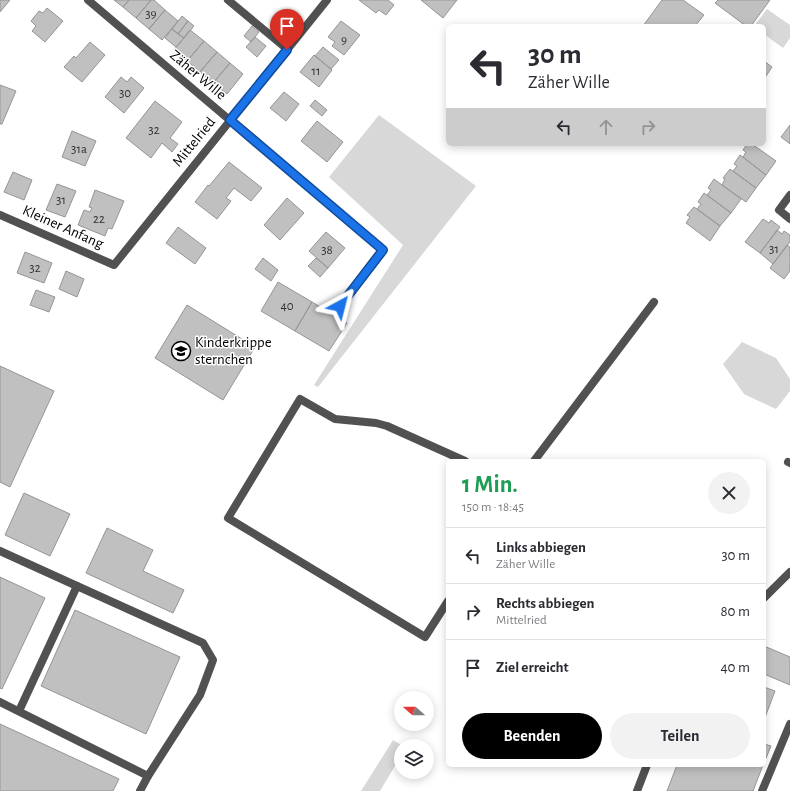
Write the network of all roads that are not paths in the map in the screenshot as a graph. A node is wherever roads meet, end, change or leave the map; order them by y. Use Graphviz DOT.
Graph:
graph roads {
  1 [pos="88,0"];
  2 [pos="228,0"];
  3 [pos="327,0"];
  4 [pos="287,50"];
  5 [pos="230,120"];
  6 [pos="790,195"];
  7 [pos="0,215"];
  8 [pos="790,219"];
  9 [pos="114,265"];
  10 [pos="654,302"];
  11 [pos="340,306"];
  12 [pos="461,459"];
  13 [pos="536,459"];
  14 [pos="0,551"];
  15 [pos="790,572"];
  16 [pos="77,586"];
  17 [pos="766,596"];
  18 [pos="446,604"];
  19 [pos="0,702"];
  20 [pos="19,711"];
  21 [pos="790,724"];
  22 [pos="646,767"];
  23 [pos="148,776"];
  24 [pos="140,791"];
  25 [pos="637,791"];
  26 [pos="762,791"];
  1 -- 5 [label="street, Zäher Wille"];
  2 -- 4 [label="street"];
  3 -- 4 [label="street, Mittelried"];
  4 -- 5 [label="street, Mittelried"];
  5 -- 9 [label="street, Mittelried"];
  5 -- 11 [label="street, Zäher Wille"];
  6 -- 8 [label="street"];
  7 -- 9 [label="street, Kleiner Anfang"];
  10 -- 13 [label="street"];
  12 -- 18 [label="street"];
  14 -- 16 [label="street"];
  15 -- 17 [label="street"];
  16 -- 20 [label="street"];
  16 -- 23 [label="street"];
  19 -- 20 [label="street"];
  20 -- 23 [label="street"];
  21 -- 26 [label="street"];
  22 -- 25 [label="street"];
  23 -- 24 [label="street"];
}
